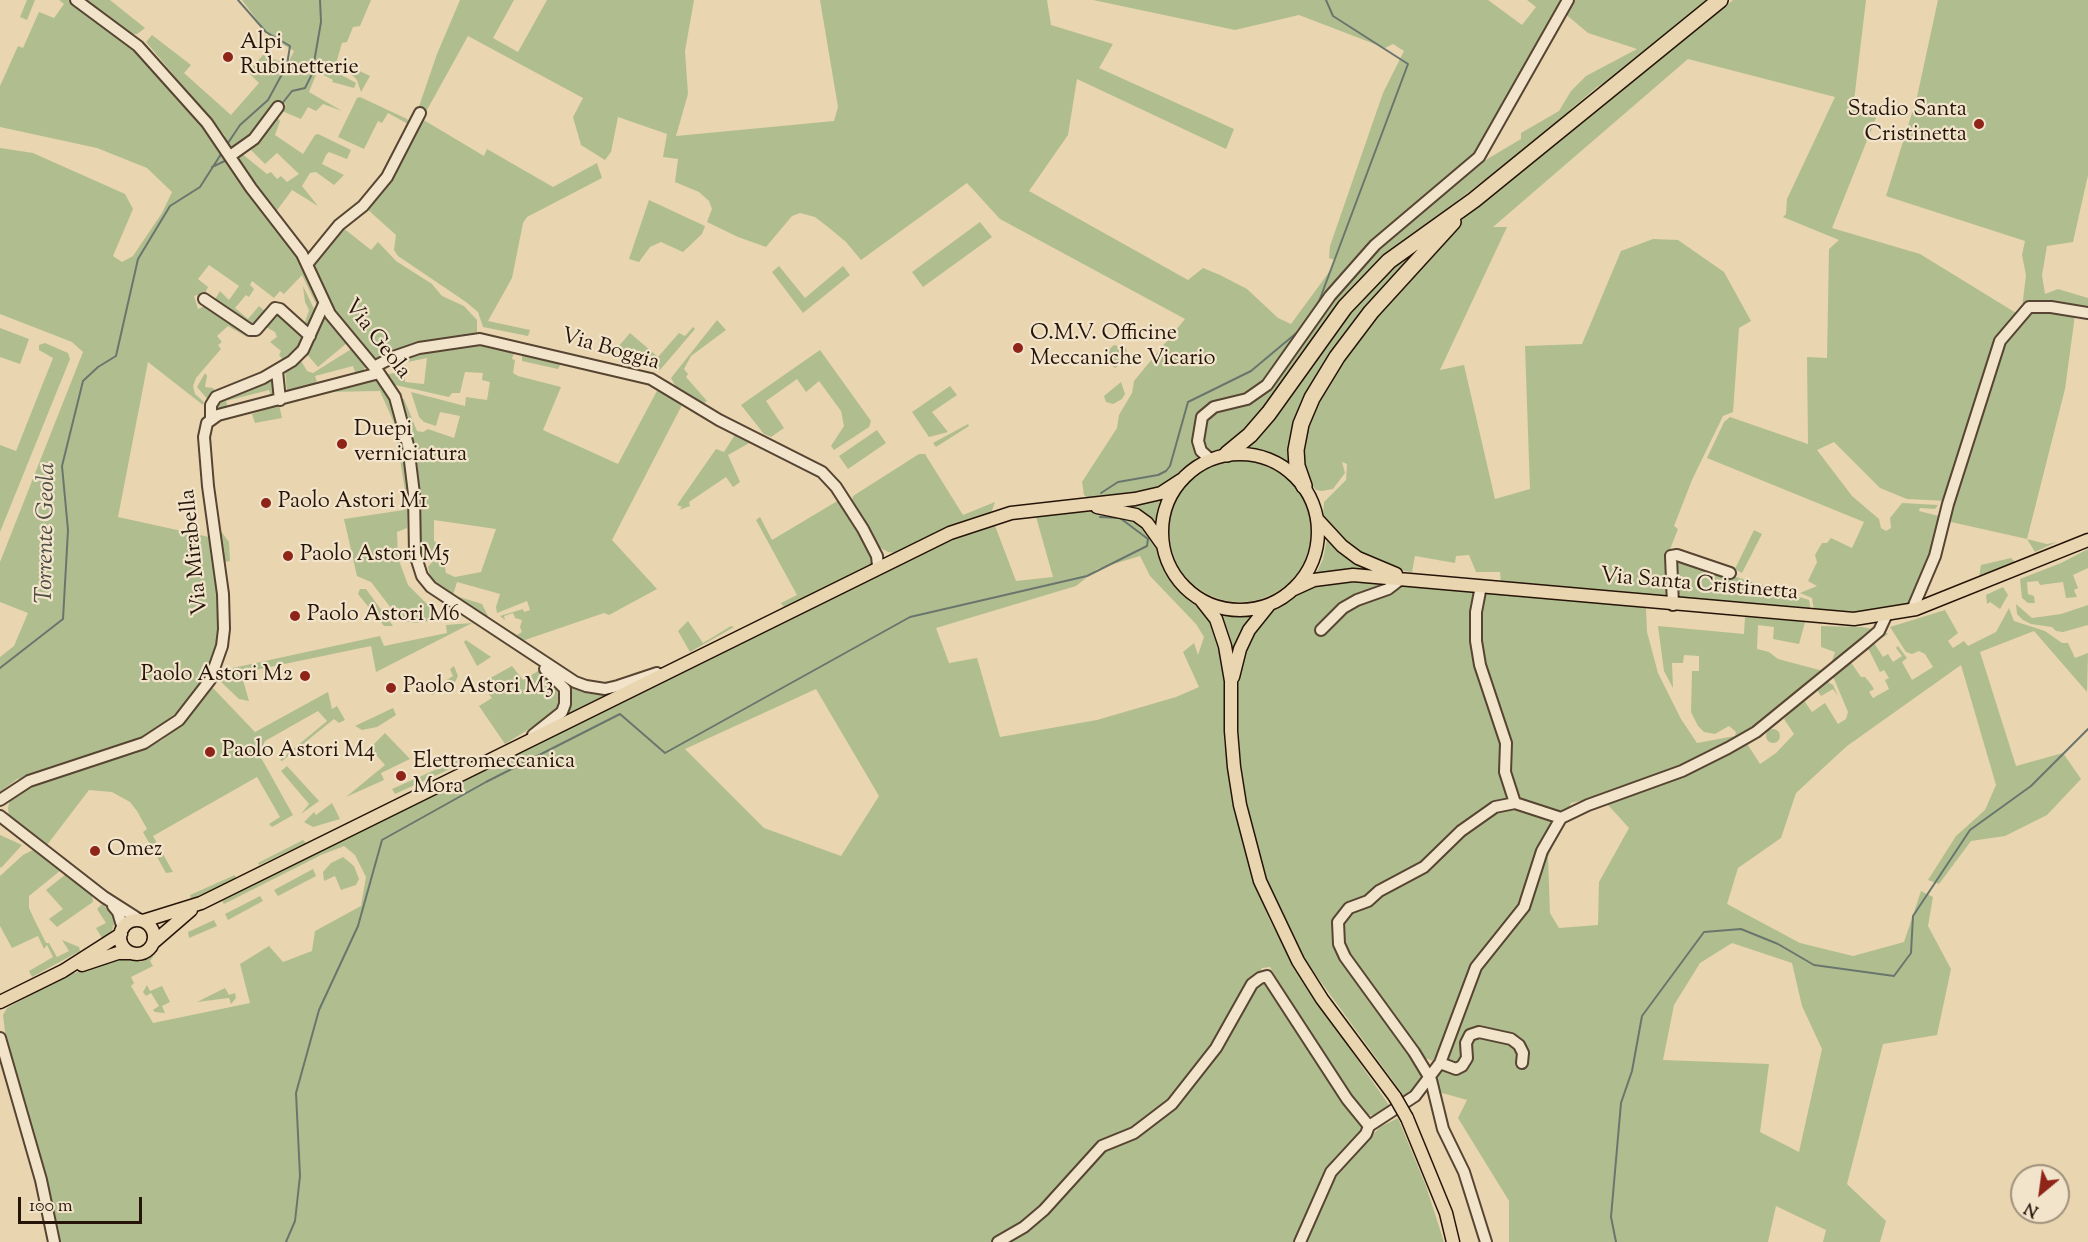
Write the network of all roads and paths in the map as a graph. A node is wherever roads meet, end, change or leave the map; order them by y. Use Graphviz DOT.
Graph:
graph roads {
  1 [pos="76,0"];
  2 [pos="1568,0"];
  3 [pos="1720,0"];
  4 [pos="278,107"];
  5 [pos="420,113"];
  6 [pos="226,151"];
  7 [pos="1474,200"];
  8 [pos="308,263"];
  9 [pos="204,299"];
  10 [pos="324,304"];
  11 [pos="2088,313"];
  12 [pos="310,336"];
  13 [pos="376,370"];
  14 [pos="277,371"];
  15 [pos="280,399"];
  16 [pos="211,418"];
  17 [pos="1227,454"];
  18 [pos="1210,459"];
  19 [pos="1181,480"];
  20 [pos="1304,486"];
  21 [pos="1066,505"];
  22 [pos="1317,519"];
  23 [pos="863,529"];
  24 [pos="2088,540"];
  25 [pos="1162,545"];
  26 [pos="894,558"];
  27 [pos="878,566"];
  28 [pos="1730,573"];
  29 [pos="1408,579"];
  30 [pos="1481,586"];
  31 [pos="1292,590"];
  32 [pos="1201,600"];
  33 [pos="1269,605"];
  34 [pos="1673,605"];
  35 [pos="1912,610"];
  36 [pos="1886,616"];
  37 [pos="1321,630"];
  38 [pos="516,643"];
  39 [pos="677,666"];
  40 [pos="1232,681"];
  41 [pos="523,742"];
  42 [pos="0,800"];
  43 [pos="1515,803"];
  44 [pos="0,816"];
  45 [pos="1561,818"];
  46 [pos="104,897"];
  47 [pos="201,903"];
  48 [pos="141,920"];
  49 [pos="122,932"];
  50 [pos="153,942"];
  51 [pos="132,953"];
  52 [pos="63,971"];
  53 [pos="0,1002"];
  54 [pos="0,1038"];
  55 [pos="1440,1063"];
  56 [pos="1522,1063"];
  57 [pos="1429,1078"];
  58 [pos="1370,1126"];
  59 [pos="54,1242"];
  60 [pos="998,1242"];
  61 [pos="1300,1242"];
  62 [pos="1453,1242"];
  63 [pos="1486,1242"];
  1 -- 6 [label="street, Via Geola"];
  2 -- 18 [label="street"];
  3 -- 7 [label="highway"];
  4 -- 6 [label="street"];
  5 -- 8 [label="street"];
  6 -- 8 [label="street, Via Geola"];
  7 -- 17 [label="highway"];
  7 -- 20 [label="highway"];
  8 -- 10 [label="street, Via Geola"];
  9 -- 12 [label="street"];
  10 -- 12 [label="street"];
  10 -- 13 [label="street, Via Geola"];
  11 -- 35 [label="street"];
  12 -- 14 [label="street"];
  13 -- 15 [label="street"];
  13 -- 23 [label="street, Via Boggia"];
  13 -- 38 [label="street, Via Geola"];
  14 -- 15 [label="street"];
  14 -- 16 [label="street, Via Mirabella"];
  15 -- 16 [label="street"];
  16 -- 42 [label="street, Via Mirabella"];
  17 -- 18 [label="main road"];
  17 -- 20 [label="main road"];
  18 -- 19 [label="main road"];
  19 -- 21 [label="main road"];
  19 -- 25 [label="main road"];
  20 -- 22 [label="main road"];
  21 -- 25 [label="main road"];
  21 -- 26 [label="main road"];
  22 -- 29 [label="main road, Via Santa Cristinetta"];
  22 -- 31 [label="main road"];
  23 -- 26 [label="street, Via Boggia"];
  23 -- 27 [label="street, Via Boggia"];
  24 -- 35 [label="main road, Via Santa Cristinetta"];
  25 -- 32 [label="main road"];
  26 -- 27 [label="main road"];
  27 -- 39 [label="main road"];
  28 -- 34 [label="street"];
  29 -- 30 [label="main road, Via Santa Cristinetta"];
  29 -- 31 [label="main road, Via Santa Cristinetta"];
  29 -- 37 [label="street"];
  30 -- 34 [label="main road, Via Santa Cristinetta"];
  30 -- 43 [label="street"];
  31 -- 33 [label="main road"];
  32 -- 33 [label="main road"];
  32 -- 40 [label="main road"];
  33 -- 40 [label="main road"];
  34 -- 36 [label="main road, Via Santa Cristinetta"];
  35 -- 36 [label="main road, Via Santa Cristinetta"];
  36 -- 45 [label="street"];
  38 -- 39 [label="street, Via Geola"];
  38 -- 41 [label="street, Via Geola"];
  39 -- 41 [label="main road"];
  40 -- 62 [label="main road, bridge"];
  41 -- 47 [label="main road"];
  43 -- 45 [label="street"];
  43 -- 57 [label="street"];
  44 -- 46 [label="street"];
  45 -- 55 [label="street"];
  46 -- 48 [label="street"];
  46 -- 49 [label="street"];
  47 -- 48 [label="main road"];
  47 -- 50 [label="main road"];
  48 -- 49 [label="main road"];
  48 -- 50 [label="main road"];
  49 -- 51 [label="main road"];
  49 -- 52 [label="main road"];
  50 -- 51 [label="main road"];
  51 -- 52 [label="main road"];
  52 -- 53 [label="main road"];
  54 -- 59 [label="street"];
  55 -- 56 [label="street"];
  55 -- 57 [label="street"];
  57 -- 58 [label="street"];
  57 -- 63 [label="street"];
  58 -- 60 [label="street"];
  58 -- 61 [label="street"];
}
